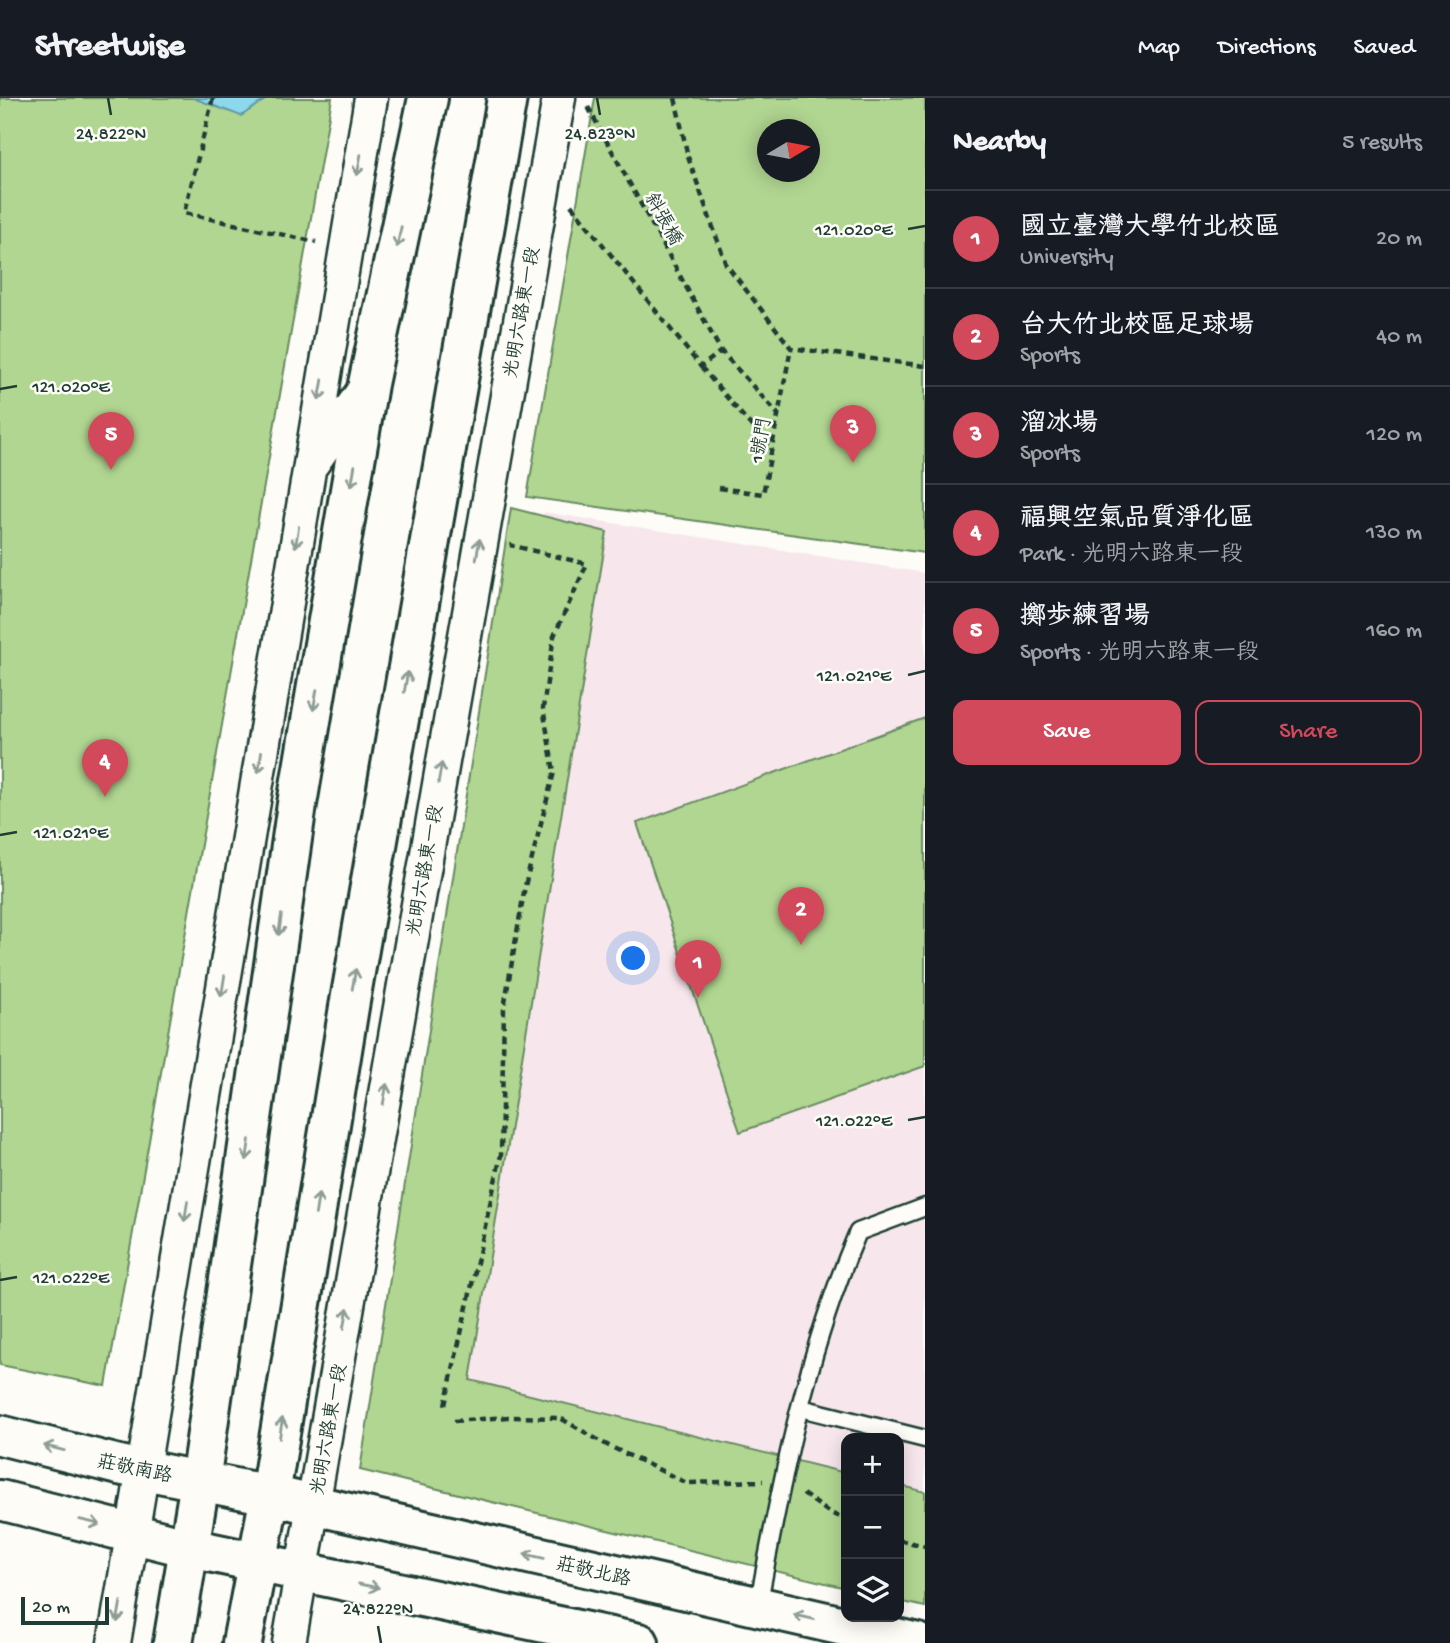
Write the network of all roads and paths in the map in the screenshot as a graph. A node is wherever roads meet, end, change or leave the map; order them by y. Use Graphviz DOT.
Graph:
graph roads {
  1 [pos="213,98"];
  2 [pos="371,98"];
  3 [pos="428,98"];
  4 [pos="507,98"];
  5 [pos="559,98"];
  6 [pos="583,98"];
  7 [pos="675,98"];
  8 [pos="570,204"];
  9 [pos="317,242"];
  10 [pos="791,348"];
  11 [pos="722,351"];
  12 [pos="925,366"];
  13 [pos="701,367"];
  14 [pos="368,384"];
  15 [pos="778,414"];
  16 [pos="772,450"];
  17 [pos="308,470"];
  18 [pos="719,488"];
  19 [pos="505,544"];
  20 [pos="925,1207"];
  21 [pos="445,1405"];
  22 [pos="801,1408"];
  23 [pos="454,1421"];
  24 [pos="0,1435"];
  25 [pos="925,1439"];
  26 [pos="144,1469"];
  27 [pos="784,1481"];
  28 [pos="201,1482"];
  29 [pos="270,1496"];
  30 [pos="0,1500"];
  31 [pos="314,1506"];
  32 [pos="841,1518"];
  33 [pos="133,1533"];
  34 [pos="904,1541"];
  35 [pos="925,1546"];
  36 [pos="190,1548"];
  37 [pos="257,1562"];
  38 [pos="302,1572"];
  39 [pos="758,1607"];
  40 [pos="114,1643"];
  41 [pos="173,1643"];
  42 [pos="242,1643"];
  43 [pos="289,1643"];
  44 [pos="639,1643"];
  45 [pos="918,1643"];
  1 -- 9 [label="path"];
  2 -- 17 [label="street, one-way"];
  3 -- 14 [label="main road, one-way"];
  29 -- 4 [label="main road, one-way"];
  31 -- 5 [label="street, 光明六路東一段, one-way"];
  6 -- 11 [label="path, 斜張橋"];
  7 -- 10 [label="path"];
  8 -- 13 [label="path"];
  10 -- 12 [label="path"];
  10 -- 15 [label="path, 1號門"];
  11 -- 13 [label="path"];
  11 -- 15 [label="path, 斜張橋"];
  13 -- 16 [label="path"];
  14 -- 17 [label="street"];
  14 -- 28 [label="main road, one-way"];
  15 -- 16 [label="path, 1號門"];
  16 -- 18 [label="path, 1號門"];
  17 -- 26 [label="street, one-way"];
  19 -- 21 [label="path"];
  20 -- 22 [label="lane"];
  22 -- 25 [label="lane"];
  22 -- 27 [label="lane"];
  23 -- 27 [label="path"];
  26 -- 24 [label="main road, 莊敬南路, one-way"];
  26 -- 28 [label="main road, 莊敬南路"];
  26 -- 33 [label="street"];
  27 -- 32 [label="path"];
  27 -- 39 [label="lane"];
  28 -- 29 [label="main road, 莊敬南路"];
  28 -- 36 [label="main road"];
  29 -- 31 [label="main road, 莊敬北路"];
  29 -- 37 [label="main road"];
  30 -- 33 [label="main road, one-way"];
  31 -- 38 [label="street, 光明六路東一段"];
  39 -- 31 [label="main road, 莊敬北路, one-way"];
  33 -- 36 [label="main road"];
  33 -- 40 [label="street, one-way"];
  34 -- 35 [label="path"];
  36 -- 37 [label="main road"];
  36 -- 41 [label="main road"];
  37 -- 38 [label="main road"];
  37 -- 42 [label="main road"];
  38 -- 43 [label="street, 光明六路東一段"];
  38 -- 44 [label="main road, one-way"];
  45 -- 39 [label="main road, 莊敬北路, one-way"];
}
